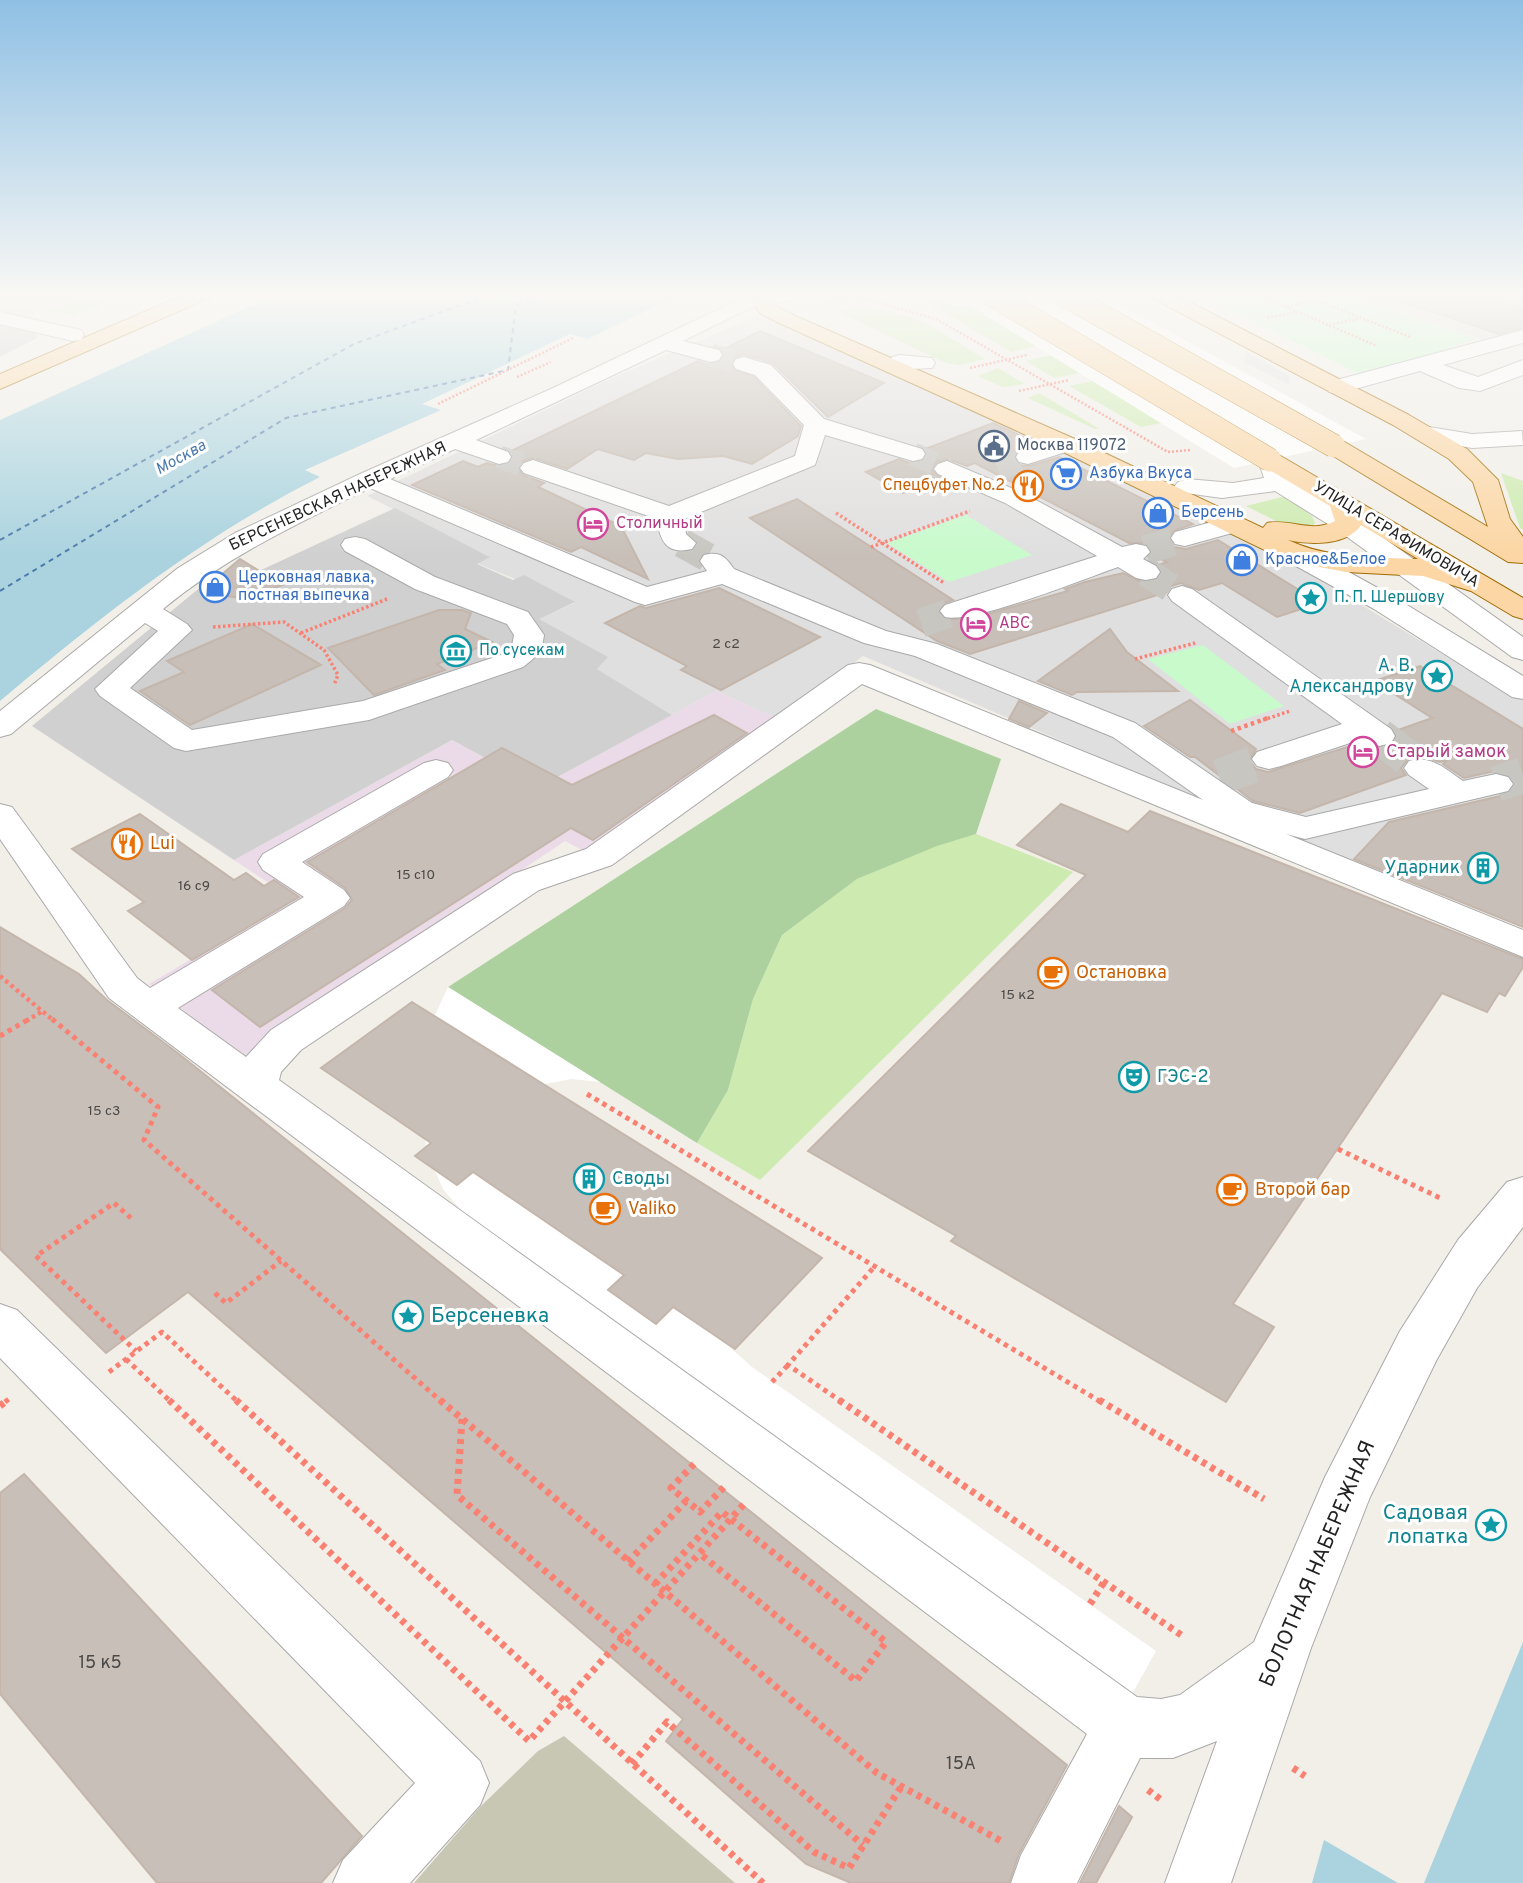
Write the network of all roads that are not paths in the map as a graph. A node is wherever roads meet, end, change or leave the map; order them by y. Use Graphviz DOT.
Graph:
graph roads {
  1 [pos="582,382"];
  2 [pos="775,382"];
  3 [pos="929,382"];
  4 [pos="964,382"];
  5 [pos="1131,382"];
  6 [pos="1220,382"];
  7 [pos="1327,382"];
  8 [pos="1356,382"];
  9 [pos="1463,382"];
  10 [pos="1485,382"];
  11 [pos="1337,387"];
  12 [pos="1401,420"];
  13 [pos="816,424"];
  14 [pos="1423,433"];
  15 [pos="1523,437"];
  16 [pos="455,441"];
  17 [pos="1066,443"];
  18 [pos="1334,446"];
  19 [pos="913,454"];
  20 [pos="499,457"];
  21 [pos="1028,457"];
  22 [pos="533,468"];
  23 [pos="947,468"];
  24 [pos="1274,471"];
  25 [pos="369,479"];
  26 [pos="1485,480"];
  27 [pos="1187,487"];
  28 [pos="1344,514"];
  29 [pos="670,515"];
  30 [pos="1242,521"];
  31 [pos="1185,538"];
  32 [pos="682,543"];
  33 [pos="355,545"];
  34 [pos="1297,555"];
  35 [pos="1523,556"];
  36 [pos="1401,565"];
  37 [pos="1481,585"];
  38 [pos="1182,595"];
  39 [pos="968,608"];
  40 [pos="1523,610"];
  41 [pos="141,613"];
  42 [pos="921,623"];
  43 [pos="875,637"];
  44 [pos="1516,647"];
  45 [pos="1523,690"];
  46 [pos="0,727"];
  47 [pos="1269,759"];
  48 [pos="1421,768"];
  49 [pos="436,770"];
  50 [pos="1496,784"];
  51 [pos="1458,794"];
  52 [pos="0,814"];
  53 [pos="1523,944"];
  54 [pos="149,1007"];
  55 [pos="256,1087"];
  56 [pos="1522,1195"];
  57 [pos="0,1325"];
  58 [pos="1278,1661"];
  59 [pos="1125,1724"];
  60 [pos="1026,1864"];
  61 [pos="366,1883"];
  62 [pos="1198,1883"];
  1 -- 16 [label="street, БЕРСЕНЕВСКАЯ НАБЕРЕЖНАЯ"];
  2 -- 13 [label="street"];
  3 -- 17 [label="main road"];
  4 -- 27 [label="main road"];
  5 -- 24 [label="main road, bridge"];
  6 -- 18 [label="main road, bridge"];
  7 -- 11 [label="main road"];
  8 -- 11 [label="street"];
  9 -- 10 [label="street"];
  11 -- 12 [label="main road"];
  12 -- 14 [label="main road"];
  12 -- 18 [label="main road"];
  13 -- 19 [label="street"];
  13 -- 29 [label="street"];
  14 -- 15 [label="street"];
  14 -- 26 [label="main road"];
  15 -- 26 [label="street"];
  16 -- 20 [label="street"];
  16 -- 25 [label="street, БЕРСЕНЕВСКАЯ НАБЕРЕЖНАЯ"];
  17 -- 21 [label="street"];
  17 -- 30 [label="main road"];
  18 -- 35 [label="main road"];
  22 -- 29 [label="street"];
  23 -- 39 [label="street"];
  24 -- 27 [label="street"];
  24 -- 28 [label="street"];
  25 -- 41 [label="street, БЕРСЕНЕВСКАЯ НАБЕРЕЖНАЯ"];
  25 -- 43 [label="street"];
  26 -- 35 [label="main road"];
  27 -- 30 [label="main road"];
  28 -- 30 [label="main road"];
  28 -- 36 [label="street"];
  28 -- 37 [label="main road, УЛИЦА СЕРАФИМОВИЧА"];
  29 -- 32 [label="street"];
  30 -- 31 [label="street"];
  30 -- 34 [label="main road"];
  33 -- 41 [label="street"];
  34 -- 36 [label="main road"];
  34 -- 44 [label="street"];
  34 -- 45 [label="street"];
  36 -- 37 [label="main road"];
  36 -- 44 [label="street"];
  37 -- 40 [label="main road, УЛИЦА СЕРАФИМОВИЧА"];
  38 -- 47 [label="street"];
  41 -- 46 [label="street, БЕРСЕНЕВСКАЯ НАБЕРЕЖНАЯ"];
  42 -- 43 [label="street"];
  43 -- 51 [label="street"];
  48 -- 51 [label="street"];
  49 -- 54 [label="street"];
  50 -- 51 [label="street"];
  52 -- 54 [label="street"];
  53 -- 55 [label="street"];
  54 -- 55 [label="street"];
  55 -- 59 [label="street"];
  56 -- 58 [label="street, БОЛОТНАЯ НАБЕРЕЖНАЯ"];
  57 -- 61 [label="street"];
  58 -- 59 [label="street"];
  58 -- 62 [label="street, БОЛОТНАЯ НАБЕРЕЖНАЯ"];
  59 -- 60 [label="street"];
}
